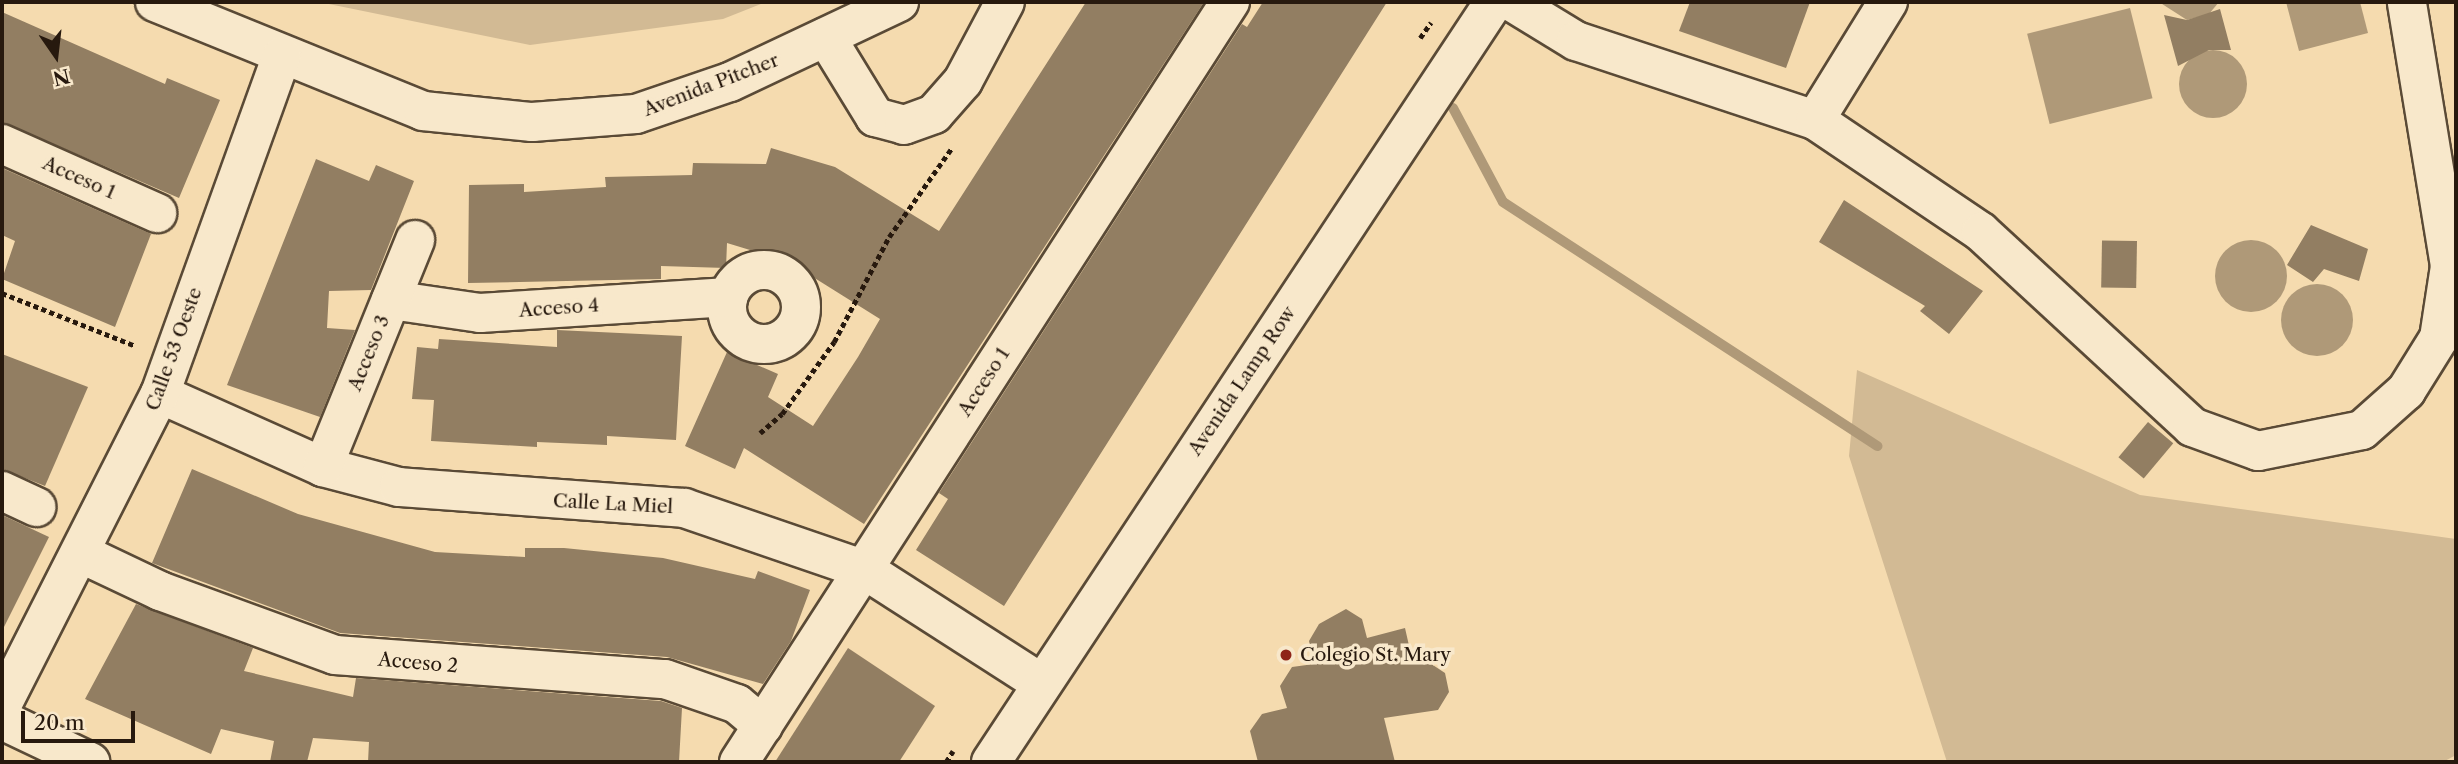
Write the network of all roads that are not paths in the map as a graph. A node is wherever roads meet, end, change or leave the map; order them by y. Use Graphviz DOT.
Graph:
graph roads {
  1 [pos="155,2"];
  2 [pos="899,2"];
  3 [pos="1005,2"];
  4 [pos="1230,2"];
  5 [pos="1494,2"];
  6 [pos="1512,2"];
  7 [pos="1888,2"];
  8 [pos="2407,2"];
  9 [pos="826,37"];
  10 [pos="282,56"];
  11 [pos="1815,120"];
  12 [pos="2,144"];
  13 [pos="157,213"];
  14 [pos="2450,227"];
  15 [pos="415,240"];
  16 [pos="728,298"];
  17 [pos="391,300"];
  18 [pos="165,377"];
  19 [pos="323,467"];
  20 [pos="2,491"];
  21 [pos="37,507"];
  22 [pos="80,554"];
  23 [pos="865,570"];
  24 [pos="1041,683"];
  25 [pos="2,705"];
  26 [pos="2,720"];
  27 [pos="763,726"];
  28 [pos="90,762"];
  29 [pos="739,762"];
  30 [pos="991,762"];
  1 -- 10 [label="street, Avenida Pitcher"];
  2 -- 9 [label="street, Avenida Pitcher"];
  3 -- 9 [label="street"];
  4 -- 23 [label="street, Acceso 1"];
  5 -- 24 [label="street, Avenida Lamp Row"];
  6 -- 11 [label="street"];
  7 -- 11 [label="street"];
  8 -- 14 [label="street"];
  9 -- 10 [label="street, Avenida Pitcher"];
  10 -- 18 [label="street, Calle 53 Oeste"];
  11 -- 14 [label="street"];
  12 -- 13 [label="street, Acceso 1"];
  15 -- 17 [label="street, Acceso 3"];
  16 -- 17 [label="street, Acceso 4"];
  17 -- 19 [label="street, Acceso 3"];
  18 -- 19 [label="street, Calle La Miel"];
  18 -- 22 [label="street, Calle 53 Oeste"];
  19 -- 23 [label="street, Calle La Miel"];
  20 -- 21 [label="street"];
  22 -- 25 [label="street, Calle 53 Oeste"];
  22 -- 27 [label="street, Acceso 2"];
  23 -- 24 [label="street, Calle La Miel"];
  23 -- 27 [label="street, Acceso 1"];
  24 -- 30 [label="street, Avenida Lamp Row"];
  26 -- 28 [label="street"];
  27 -- 29 [label="street, Acceso 1"];
}
